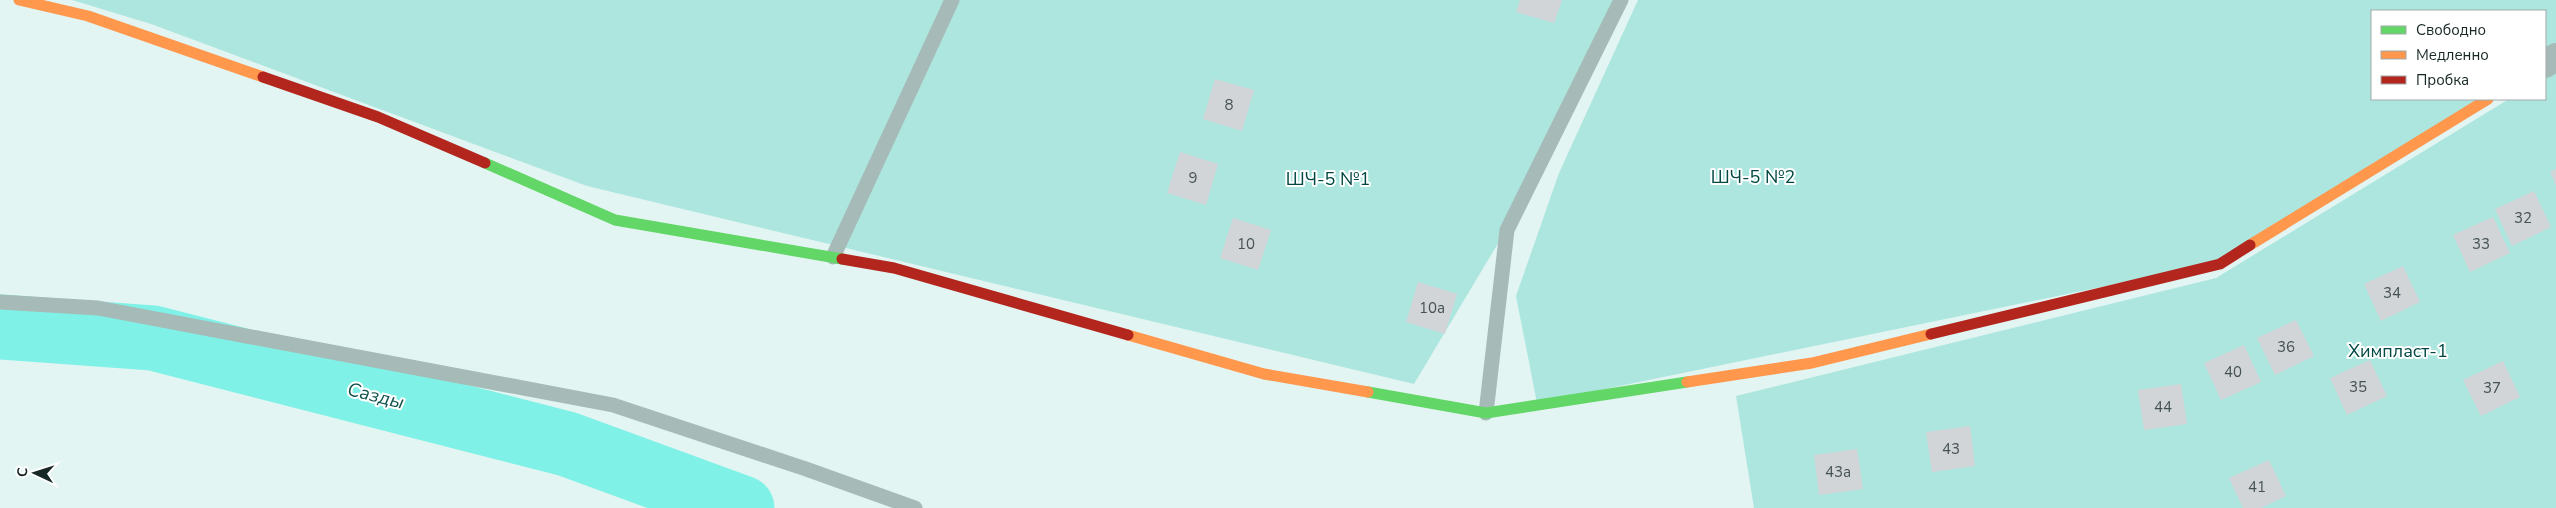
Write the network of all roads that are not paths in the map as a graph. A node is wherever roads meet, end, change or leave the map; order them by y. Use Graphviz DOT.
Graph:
graph roads {
  1 [pos="19,0"];
  2 [pos="92,0"];
  3 [pos="952,0"];
  4 [pos="1621,0"];
  5 [pos="88,16"];
  6 [pos="2486,100"];
  7 [pos="833,257"];
  8 [pos="0,302"];
  9 [pos="1486,413"];
  10 [pos="915,508"];
  1 -- 5 [label="street"];
  2 -- 5 [label="lane"];
  3 -- 7 [label="lane"];
  4 -- 9 [label="lane"];
  5 -- 7 [label="street"];
  6 -- 9 [label="street"];
  7 -- 9 [label="street"];
  8 -- 10 [label="lane"];
}
